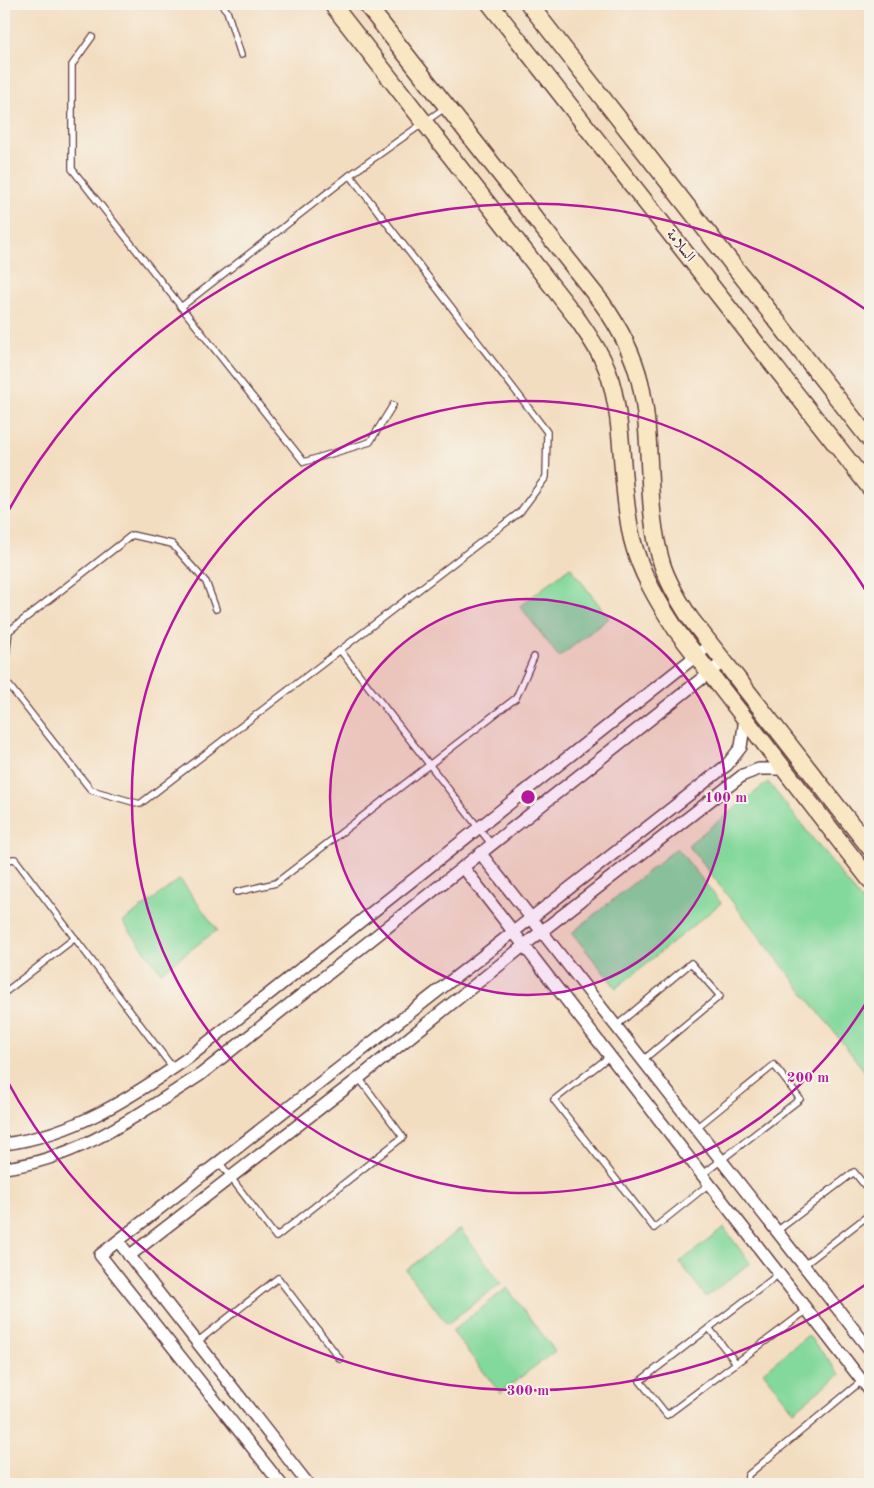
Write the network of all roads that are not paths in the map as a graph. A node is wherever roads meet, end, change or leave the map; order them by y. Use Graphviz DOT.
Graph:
graph roads {
  1 [pos="221,4"];
  2 [pos="332,4"];
  3 [pos="366,4"];
  4 [pos="490,4"];
  5 [pos="529,4"];
  6 [pos="92,37"];
  7 [pos="241,55"];
  8 [pos="448,106"];
  9 [pos="424,122"];
  10 [pos="350,175"];
  11 [pos="180,307"];
  12 [pos="393,404"];
  13 [pos="870,440"];
  14 [pos="870,488"];
  15 [pos="216,610"];
  16 [pos="711,644"];
  17 [pos="340,650"];
  18 [pos="696,656"];
  19 [pos="534,657"];
  20 [pos="724,661"];
  21 [pos="710,673"];
  22 [pos="4,675"];
  23 [pos="4,679"];
  24 [pos="745,718"];
  25 [pos="428,764"];
  26 [pos="784,769"];
  27 [pos="479,828"];
  28 [pos="492,845"];
  29 [pos="870,848"];
  30 [pos="481,854"];
  31 [pos="4,860"];
  32 [pos="463,868"];
  33 [pos="870,880"];
  34 [pos="236,892"];
  35 [pos="531,918"];
  36 [pos="513,931"];
  37 [pos="542,931"];
  38 [pos="75,938"];
  39 [pos="524,946"];
  40 [pos="4,993"];
  41 [pos="616,1026"];
  42 [pos="610,1056"];
  43 [pos="643,1060"];
  44 [pos="173,1068"];
  45 [pos="359,1078"];
  46 [pos="696,1128"];
  47 [pos="4,1144"];
  48 [pos="722,1160"];
  49 [pos="219,1162"];
  50 [pos="4,1168"];
  51 [pos="230,1177"];
  52 [pos="706,1180"];
  53 [pos="870,1192"];
  54 [pos="870,1214"];
  55 [pos="777,1231"];
  56 [pos="118,1241"];
  57 [pos="129,1256"];
  58 [pos="804,1265"];
  59 [pos="779,1274"];
  60 [pos="807,1310"];
  61 [pos="709,1328"];
  62 [pos="197,1342"];
  63 [pos="870,1350"];
  64 [pos="340,1359"];
  65 [pos="736,1363"];
  66 [pos="866,1377"];
  67 [pos="870,1391"];
  68 [pos="281,1484"];
  69 [pos="308,1484"];
  70 [pos="747,1484"];
  1 -- 7 [label="lane"];
  2 -- 9 [label="street"];
  3 -- 8 [label="street"];
  4 -- 14 [label="street, السلامة"];
  5 -- 13 [label="street, السلامة"];
  6 -- 11 [label="lane"];
  8 -- 9 [label="lane"];
  8 -- 16 [label="street"];
  9 -- 10 [label="lane"];
  9 -- 18 [label="street"];
  10 -- 11 [label="lane"];
  10 -- 17 [label="lane"];
  11 -- 12 [label="lane"];
  15 -- 22 [label="lane"];
  16 -- 18 [label="street"];
  16 -- 20 [label="street"];
  17 -- 23 [label="lane"];
  17 -- 25 [label="lane"];
  18 -- 21 [label="street"];
  18 -- 27 [label="street"];
  19 -- 25 [label="lane"];
  20 -- 21 [label="street"];
  20 -- 29 [label="street"];
  21 -- 24 [label="street"];
  21 -- 28 [label="street"];
  24 -- 26 [label="street"];
  24 -- 35 [label="street"];
  25 -- 27 [label="lane"];
  25 -- 34 [label="lane"];
  26 -- 33 [label="street"];
  26 -- 37 [label="street"];
  27 -- 28 [label="lane"];
  27 -- 44 [label="street"];
  28 -- 30 [label="street"];
  30 -- 32 [label="street"];
  30 -- 35 [label="street"];
  31 -- 38 [label="lane"];
  32 -- 36 [label="street"];
  32 -- 50 [label="street"];
  35 -- 36 [label="street"];
  35 -- 37 [label="street"];
  36 -- 39 [label="street"];
  36 -- 49 [label="street"];
  37 -- 39 [label="street"];
  37 -- 41 [label="street"];
  38 -- 40 [label="lane"];
  38 -- 44 [label="lane"];
  39 -- 42 [label="street"];
  39 -- 45 [label="street"];
  41 -- 43 [label="street"];
  41 -- 43 [label="lane"];
  42 -- 52 [label="street"];
  42 -- 52 [label="lane"];
  43 -- 46 [label="street"];
  44 -- 47 [label="street"];
  45 -- 51 [label="street"];
  45 -- 51 [label="lane"];
  46 -- 48 [label="street"];
  46 -- 48 [label="lane"];
  48 -- 52 [label="lane"];
  48 -- 55 [label="street"];
  49 -- 51 [label="lane"];
  49 -- 56 [label="street"];
  51 -- 57 [label="street"];
  52 -- 59 [label="street"];
  53 -- 55 [label="lane"];
  54 -- 58 [label="lane"];
  55 -- 58 [label="street"];
  56 -- 57 [label="street"];
  56 -- 68 [label="street"];
  57 -- 62 [label="street"];
  58 -- 63 [label="street"];
  59 -- 60 [label="street"];
  59 -- 61 [label="lane"];
  60 -- 65 [label="lane"];
  60 -- 66 [label="street"];
  61 -- 65 [label="lane"];
  61 -- 65 [label="lane"];
  62 -- 64 [label="lane"];
  62 -- 69 [label="street"];
  66 -- 67 [label="street"];
  66 -- 70 [label="lane"];
}
